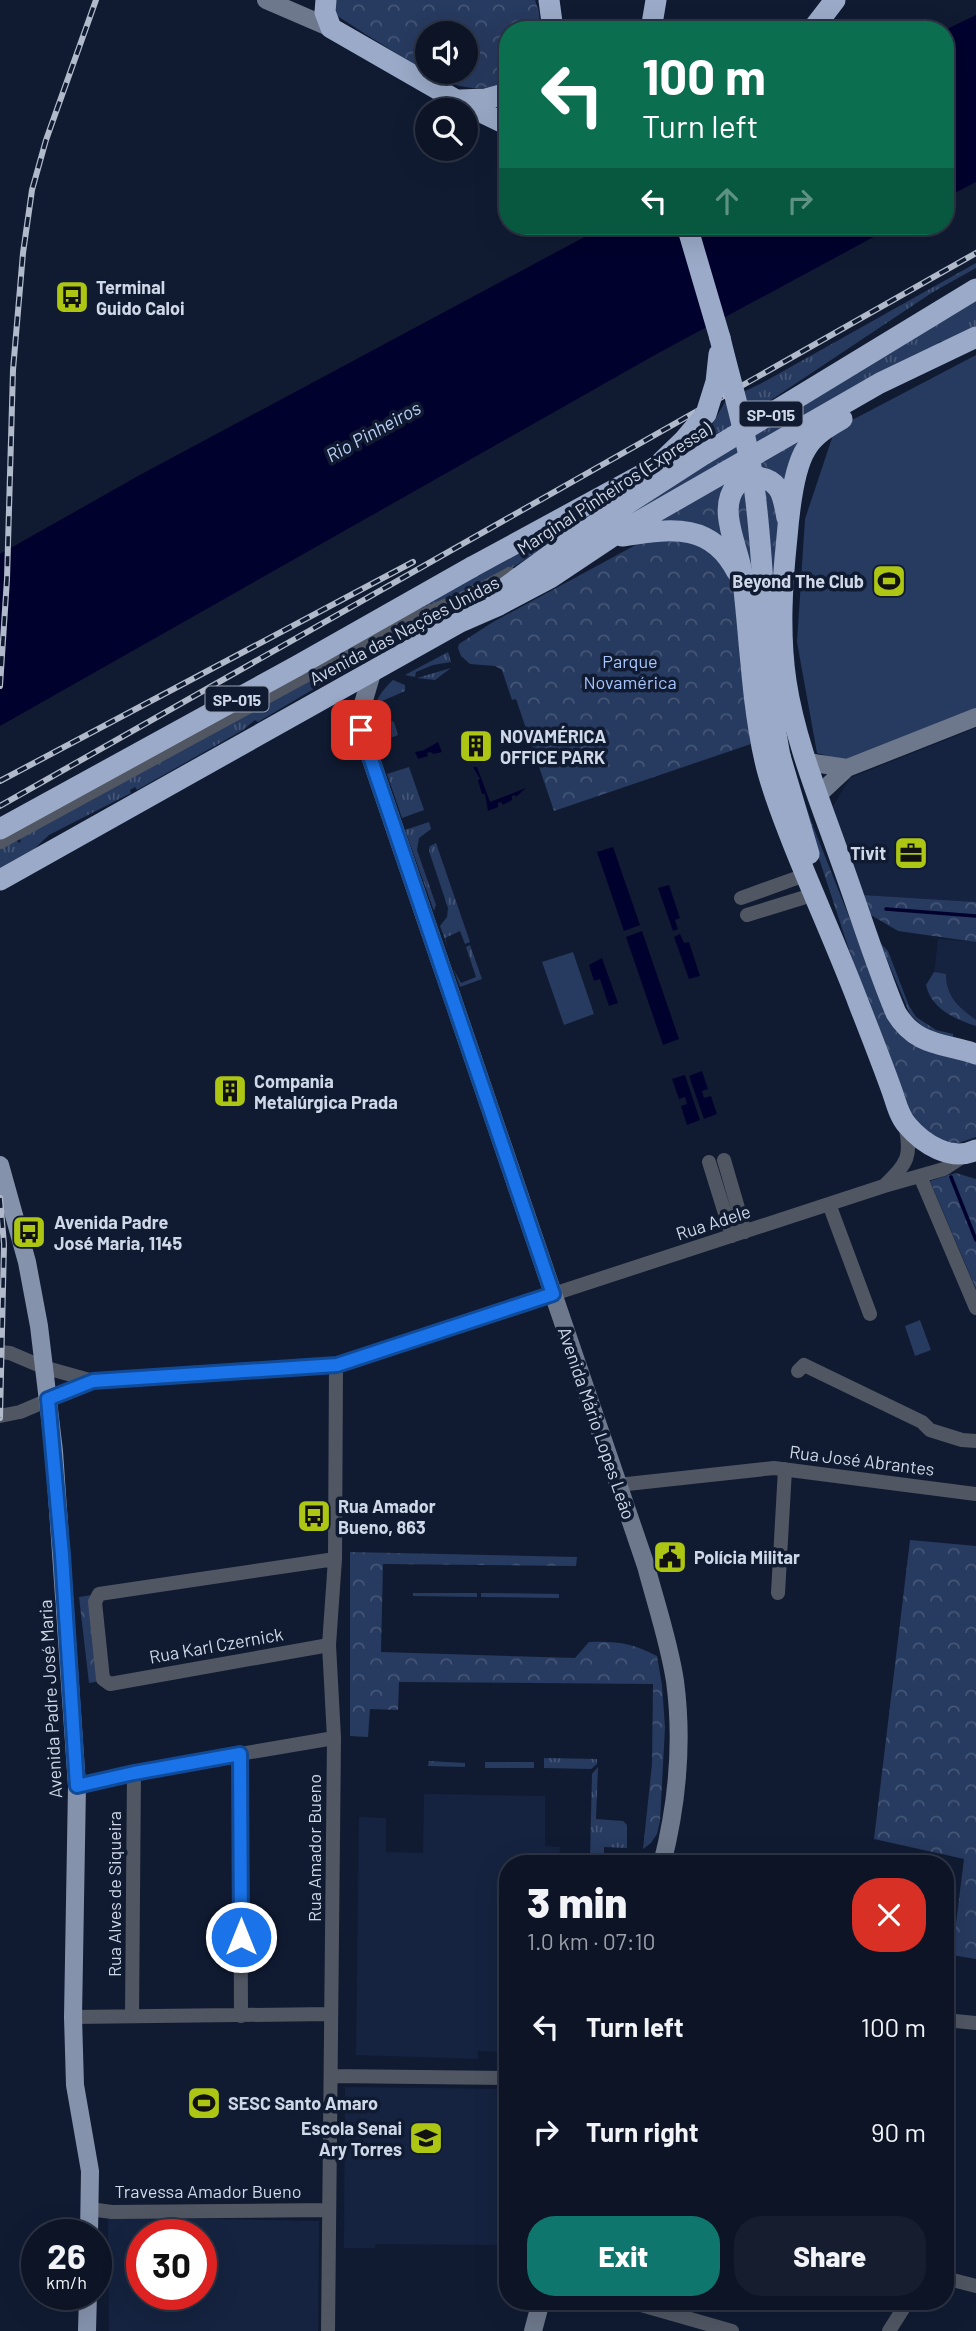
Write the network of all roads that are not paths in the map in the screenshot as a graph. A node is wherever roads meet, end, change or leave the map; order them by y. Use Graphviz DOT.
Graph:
graph roads {
  1 [pos="266,0"];
  2 [pos="326,0"];
  3 [pos="549,0"];
  4 [pos="656,0"];
  5 [pos="835,0"];
  6 [pos="552,21"];
  7 [pos="653,21"];
  8 [pos="819,21"];
  9 [pos="331,28"];
  10 [pos="499,95"];
  11 [pos="454,98"];
  12 [pos="478,99"];
  13 [pos="478,110"];
  14 [pos="499,120"];
  15 [pos="690,235"];
  16 [pos="976,289"];
  17 [pos="720,338"];
  18 [pos="969,340"];
  19 [pos="788,524"];
  20 [pos="610,538"];
  21 [pos="568,542"];
  22 [pos="744,590"];
  23 [pos="460,622"];
  24 [pos="372,673"];
  25 [pos="976,717"];
  26 [pos="807,761"];
  27 [pos="847,768"];
  28 [pos="818,795"];
  29 [pos="0,828"];
  30 [pos="0,842"];
  31 [pos="0,880"];
  32 [pos="809,885"];
  33 [pos="741,898"];
  34 [pos="747,915"];
  35 [pos="825,921"];
  36 [pos="976,1055"];
  37 [pos="904,1123"];
  38 [pos="972,1152"];
  39 [pos="716,1161"];
  40 [pos="0,1165"];
  41 [pos="920,1176"];
  42 [pos="884,1186"];
  43 [pos="4,1189"];
  44 [pos="829,1204"];
  45 [pos="739,1234"];
  46 [pos="553,1294"];
  47 [pos="976,1308"];
  48 [pos="870,1314"];
  49 [pos="0,1352"];
  50 [pos="337,1365"];
  51 [pos="43,1367"];
  52 [pos="798,1370"];
  53 [pos="93,1381"];
  54 [pos="48,1399"];
  55 [pos="0,1416"];
  56 [pos="976,1441"];
  57 [pos="785,1469"];
  58 [pos="618,1485"];
  59 [pos="976,1494"];
  60 [pos="335,1559"];
  61 [pos="778,1593"];
  62 [pos="329,1645"];
  63 [pos="334,1738"];
  64 [pos="240,1754"];
  65 [pos="134,1773"];
  66 [pos="77,1786"];
  67 [pos="664,1855"];
  68 [pos="331,2014"];
  69 [pos="132,2016"];
  70 [pos="241,2016"];
  71 [pos="73,2017"];
  72 [pos="954,2021"];
  73 [pos="976,2023"];
  74 [pos="331,2076"];
  75 [pos="499,2078"];
  76 [pos="89,2209"];
  77 [pos="328,2210"];
  78 [pos="89,2219"];
  79 [pos="954,2280"];
  80 [pos="976,2286"];
  81 [pos="88,2310"];
  82 [pos="539,2310"];
  83 [pos="657,2310"];
  84 [pos="902,2310"];
  85 [pos="723,2330"];
  86 [pos="88,2331"];
  87 [pos="328,2331"];
  88 [pos="533,2331"];
  89 [pos="889,2331"];
  1 -- 9 [label="street"];
  2 -- 9 [label="highway"];
  3 -- 6 [label="highway"];
  4 -- 7 [label="highway"];
  5 -- 8 [label="highway"];
  9 -- 11 [label="highway"];
  10 -- 12 [label="highway"];
  13 -- 14 [label="highway"];
  15 -- 17 [label="highway, SP-015"];
  16 -- 21 [label="highway, Marginal Pinheiros (Expressa) / SP-015"];
  17 -- 29 [label="highway, Avenida das Nações Unidas / SP-015, bridge"];
  17 -- 35 [label="highway, bridge"];
  18 -- 19 [label="highway"];
  18 -- 20 [label="highway, Avenida das Nações Unidas"];
  19 -- 22 [label="highway"];
  19 -- 26 [label="highway"];
  20 -- 22 [label="highway"];
  20 -- 23 [label="highway, Avenida das Nações Unidas"];
  21 -- 23 [label="highway, Marginal Pinheiros (Expressa) / SP-015"];
  21 -- 30 [label="street"];
  22 -- 32 [label="highway"];
  23 -- 24 [label="highway, Avenida das Nações Unidas / SP-015"];
  24 -- 31 [label="highway, Avenida das Nações Unidas / SP-015"];
  24 -- 46 [label="street, Avenida Mário Lopes Leão"];
  25 -- 27 [label="street"];
  26 -- 27 [label="street"];
  26 -- 28 [label="highway"];
  27 -- 28 [label="street"];
  28 -- 36 [label="highway"];
  32 -- 33 [label="street"];
  32 -- 34 [label="street"];
  32 -- 35 [label="highway"];
  35 -- 37 [label="highway"];
  37 -- 38 [label="highway"];
  37 -- 42 [label="street"];
  38 -- 41 [label="street, Rua Adele"];
  39 -- 45 [label="street"];
  40 -- 43 [label="main road, Avenida Padre José Maria"];
  41 -- 42 [label="street, Rua Adele"];
  41 -- 47 [label="street"];
  42 -- 44 [label="street, Rua Adele"];
  43 -- 51 [label="main road, Avenida Padre José Maria"];
  44 -- 45 [label="street, Rua Adele"];
  44 -- 48 [label="street"];
  45 -- 46 [label="street, Rua Adele"];
  46 -- 50 [label="street, Rua Adele"];
  46 -- 58 [label="street, Avenida Mário Lopes Leão"];
  49 -- 51 [label="street"];
  50 -- 53 [label="street, Rua Adele"];
  50 -- 60 [label="street, Rua Amador Bueno"];
  51 -- 53 [label="street"];
  51 -- 54 [label="main road, Avenida Padre José Maria"];
  52 -- 56 [label="street"];
  53 -- 54 [label="street"];
  54 -- 55 [label="street"];
  54 -- 66 [label="main road, Avenida Padre José Maria"];
  57 -- 58 [label="street, Rua José Abrantes"];
  57 -- 59 [label="street, Rua José Abrantes"];
  57 -- 61 [label="street"];
  58 -- 67 [label="street, Avenida Mário Lopes Leão"];
  60 -- 62 [label="street, Rua Amador Bueno"];
  60 -- 62 [label="street, Rua Karl Czernick"];
  62 -- 63 [label="street, Rua Amador Bueno"];
  63 -- 64 [label="street"];
  63 -- 68 [label="street, Rua Amador Bueno"];
  64 -- 65 [label="street"];
  64 -- 70 [label="street"];
  65 -- 66 [label="street"];
  65 -- 69 [label="street, Rua Alves de Siqueira"];
  66 -- 71 [label="main road, Avenida Padre José Maria"];
  68 -- 70 [label="street"];
  68 -- 74 [label="street, Rua Amador Bueno"];
  69 -- 70 [label="street"];
  69 -- 71 [label="street"];
  71 -- 76 [label="main road, Avenida Padre José Maria"];
  72 -- 73 [label="street"];
  74 -- 75 [label="street"];
  74 -- 77 [label="street, Rua Amador Bueno"];
  76 -- 77 [label="street, Travessa Amador Bueno"];
  76 -- 78 [label="main road, Avenida Padre José Maria"];
  77 -- 87 [label="street, Rua Amador Bueno"];
  79 -- 80 [label="street"];
  81 -- 86 [label="main road"];
  82 -- 88 [label="street"];
  83 -- 85 [label="street"];
  84 -- 89 [label="street"];
}
